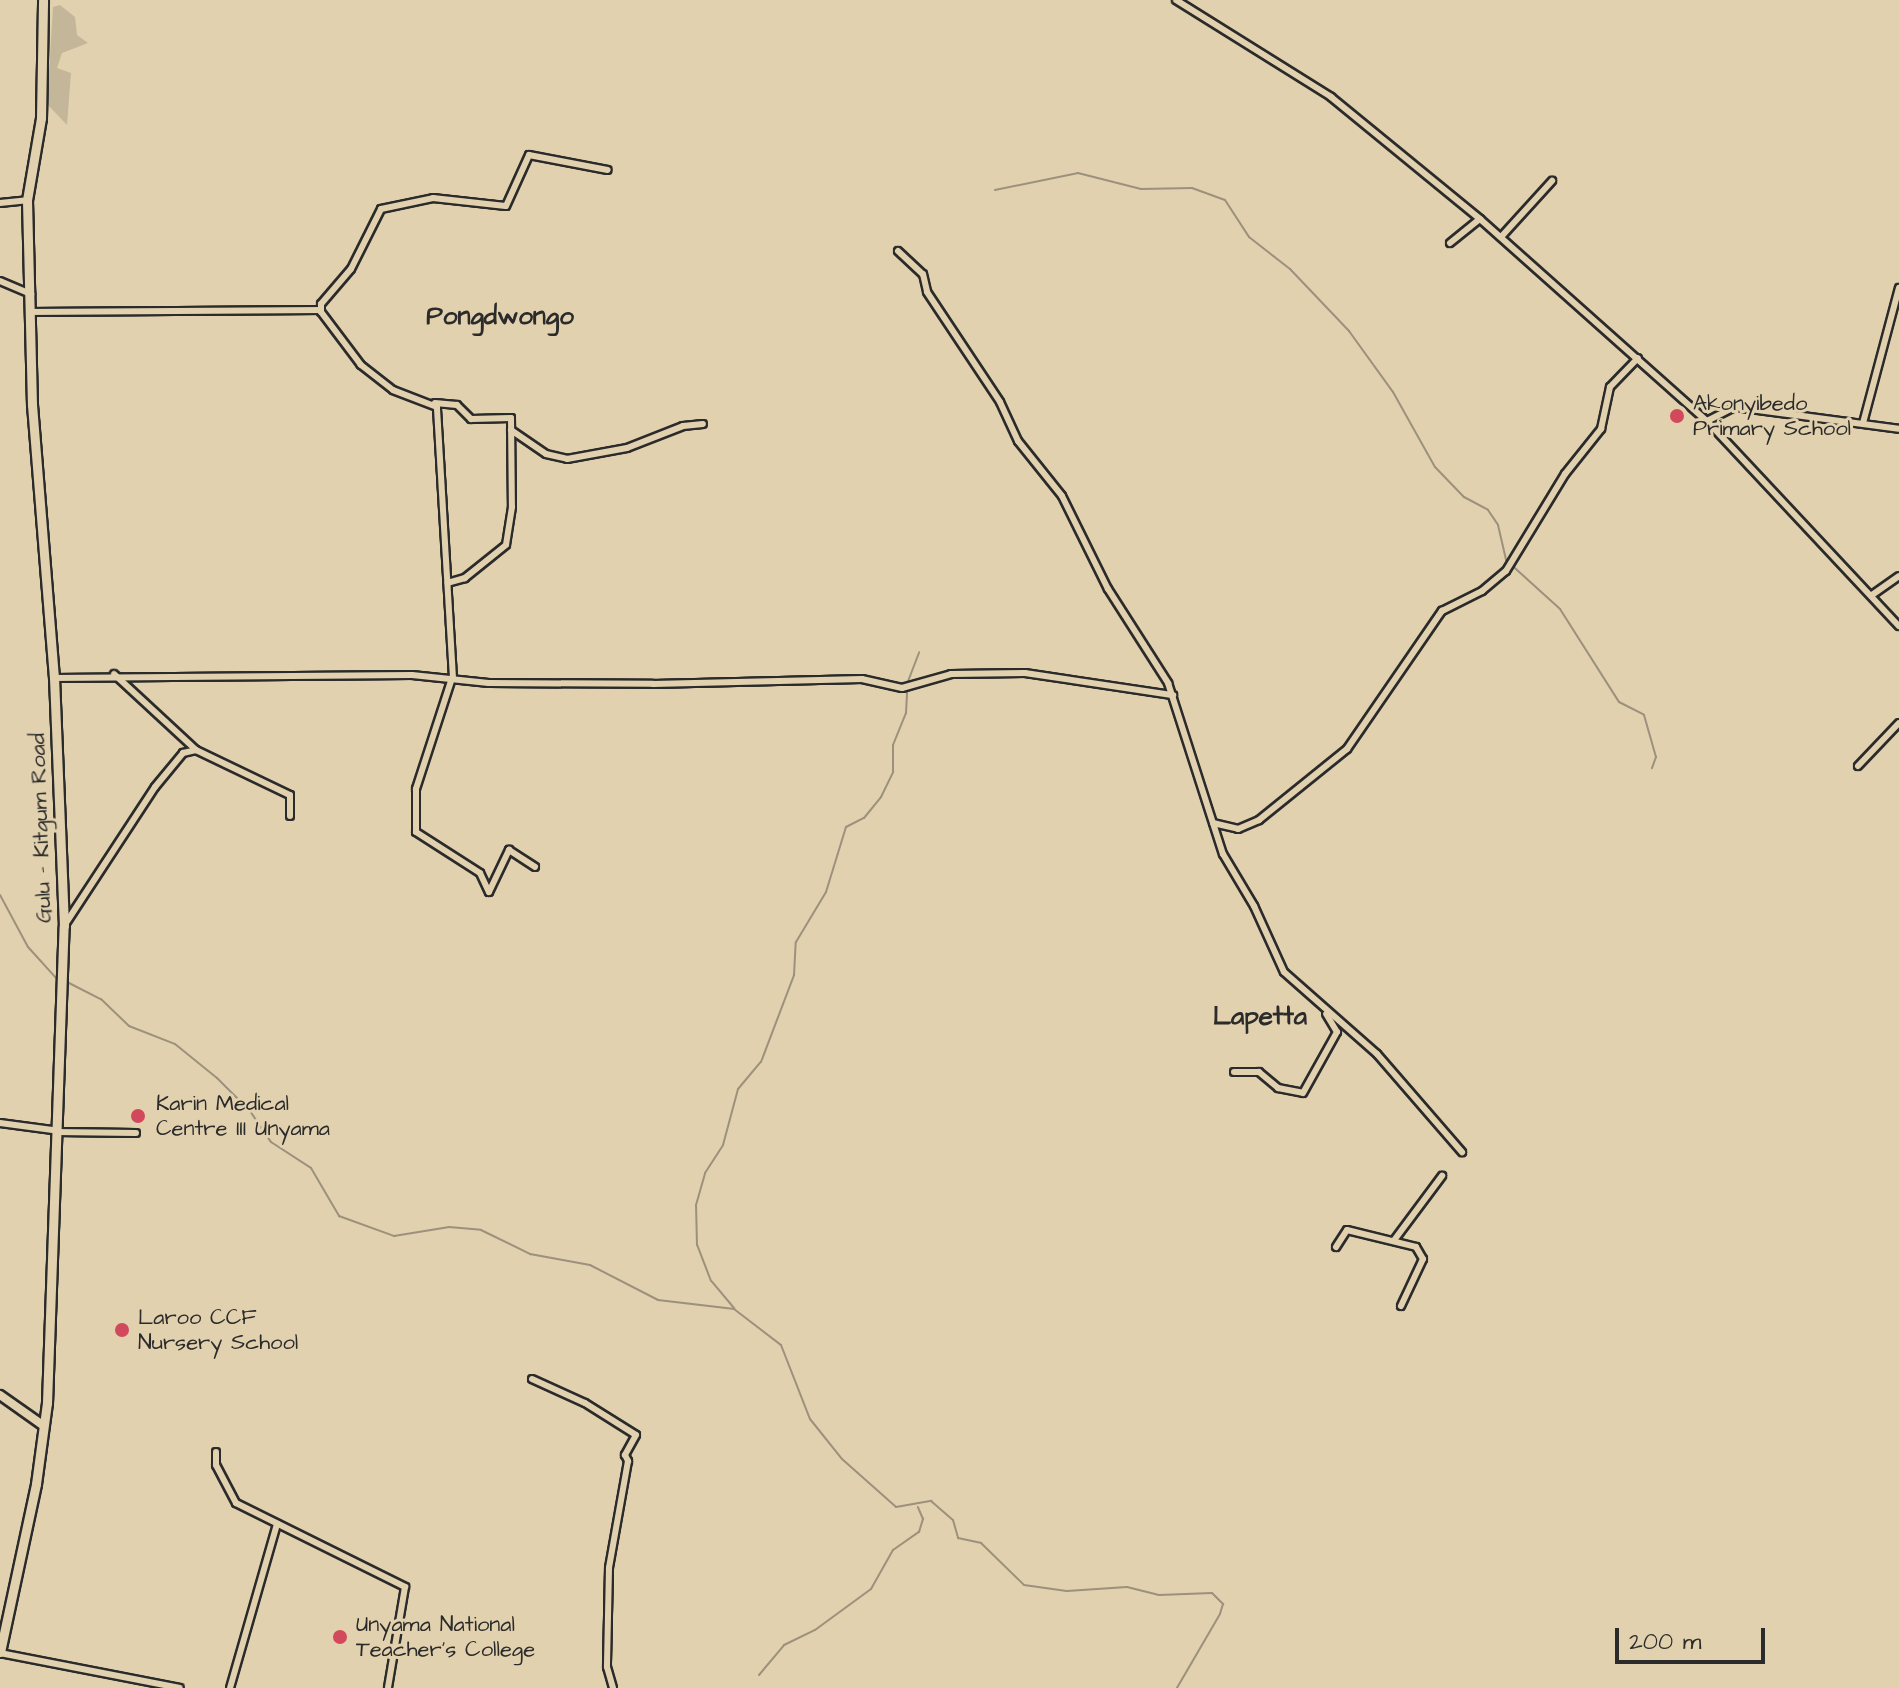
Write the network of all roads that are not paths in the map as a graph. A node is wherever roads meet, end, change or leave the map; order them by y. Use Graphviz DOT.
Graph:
graph roads {
  1 [pos="43,0"];
  2 [pos="1176,0"];
  3 [pos="608,170"];
  4 [pos="1552,181"];
  5 [pos="27,200"];
  6 [pos="0,203"];
  7 [pos="1480,219"];
  8 [pos="1501,237"];
  9 [pos="1450,243"];
  10 [pos="898,251"];
  11 [pos="0,281"];
  12 [pos="1899,288"];
  13 [pos="31,294"];
  14 [pos="320,310"];
  15 [pos="31,312"];
  16 [pos="1638,358"];
  17 [pos="435,403"];
  18 [pos="1707,421"];
  19 [pos="1863,423"];
  20 [pos="703,424"];
  21 [pos="1899,429"];
  22 [pos="511,430"];
  23 [pos="1899,576"];
  24 [pos="448,583"];
  25 [pos="1872,595"];
  26 [pos="1899,626"];
  27 [pos="114,674"];
  28 [pos="54,678"];
  29 [pos="452,678"];
  30 [pos="1173,695"];
  31 [pos="1899,723"];
  32 [pos="196,750"];
  33 [pos="1858,766"];
  34 [pos="290,816"];
  35 [pos="1213,823"];
  36 [pos="535,867"];
  37 [pos="64,926"];
  38 [pos="1322,1008"];
  39 [pos="1234,1072"];
  40 [pos="0,1123"];
  41 [pos="53,1131"];
  42 [pos="136,1133"];
  43 [pos="1462,1152"];
  44 [pos="1442,1176"];
  45 [pos="1395,1239"];
  46 [pos="1336,1247"];
  47 [pos="1401,1306"];
  48 [pos="532,1379"];
  49 [pos="0,1395"];
  50 [pos="44,1426"];
  51 [pos="216,1452"];
  52 [pos="277,1524"];
  53 [pos="0,1652"];
  54 [pos="180,1688"];
  55 [pos="230,1688"];
  56 [pos="388,1688"];
  57 [pos="613,1688"];
  1 -- 5 [label="main road, Gulu - Kitgum Road"];
  2 -- 7 [label="street"];
  3 -- 14 [label="street"];
  4 -- 8 [label="street"];
  5 -- 6 [label="street"];
  5 -- 13 [label="main road, Gulu - Kitgum Road"];
  7 -- 8 [label="street"];
  7 -- 9 [label="street"];
  8 -- 16 [label="street"];
  10 -- 30 [label="street"];
  11 -- 13 [label="street"];
  12 -- 19 [label="street"];
  13 -- 15 [label="main road, Gulu - Kitgum Road"];
  14 -- 15 [label="street"];
  14 -- 17 [label="street"];
  15 -- 28 [label="main road, Gulu - Kitgum Road"];
  16 -- 18 [label="street"];
  16 -- 35 [label="street"];
  17 -- 22 [label="street"];
  17 -- 24 [label="street"];
  18 -- 19 [label="street"];
  18 -- 25 [label="street"];
  19 -- 21 [label="street"];
  20 -- 22 [label="street"];
  22 -- 24 [label="street"];
  23 -- 25 [label="street"];
  24 -- 29 [label="street"];
  25 -- 26 [label="street"];
  27 -- 28 [label="street"];
  27 -- 29 [label="street"];
  27 -- 32 [label="street"];
  28 -- 37 [label="main road, Gulu - Kitgum Road"];
  29 -- 30 [label="street"];
  29 -- 36 [label="street"];
  30 -- 35 [label="street"];
  31 -- 33 [label="street"];
  32 -- 34 [label="street"];
  32 -- 37 [label="street"];
  35 -- 38 [label="street"];
  37 -- 41 [label="main road, Gulu - Kitgum Road"];
  38 -- 39 [label="street"];
  38 -- 43 [label="street"];
  40 -- 41 [label="street"];
  41 -- 42 [label="street"];
  41 -- 50 [label="main road, Gulu - Kitgum Road"];
  44 -- 45 [label="street"];
  45 -- 46 [label="street"];
  45 -- 47 [label="street"];
  48 -- 57 [label="street"];
  49 -- 50 [label="street"];
  50 -- 53 [label="main road, Gulu - Kitgum Road"];
  51 -- 52 [label="street"];
  52 -- 55 [label="street"];
  52 -- 56 [label="street"];
  53 -- 54 [label="street"];
}
